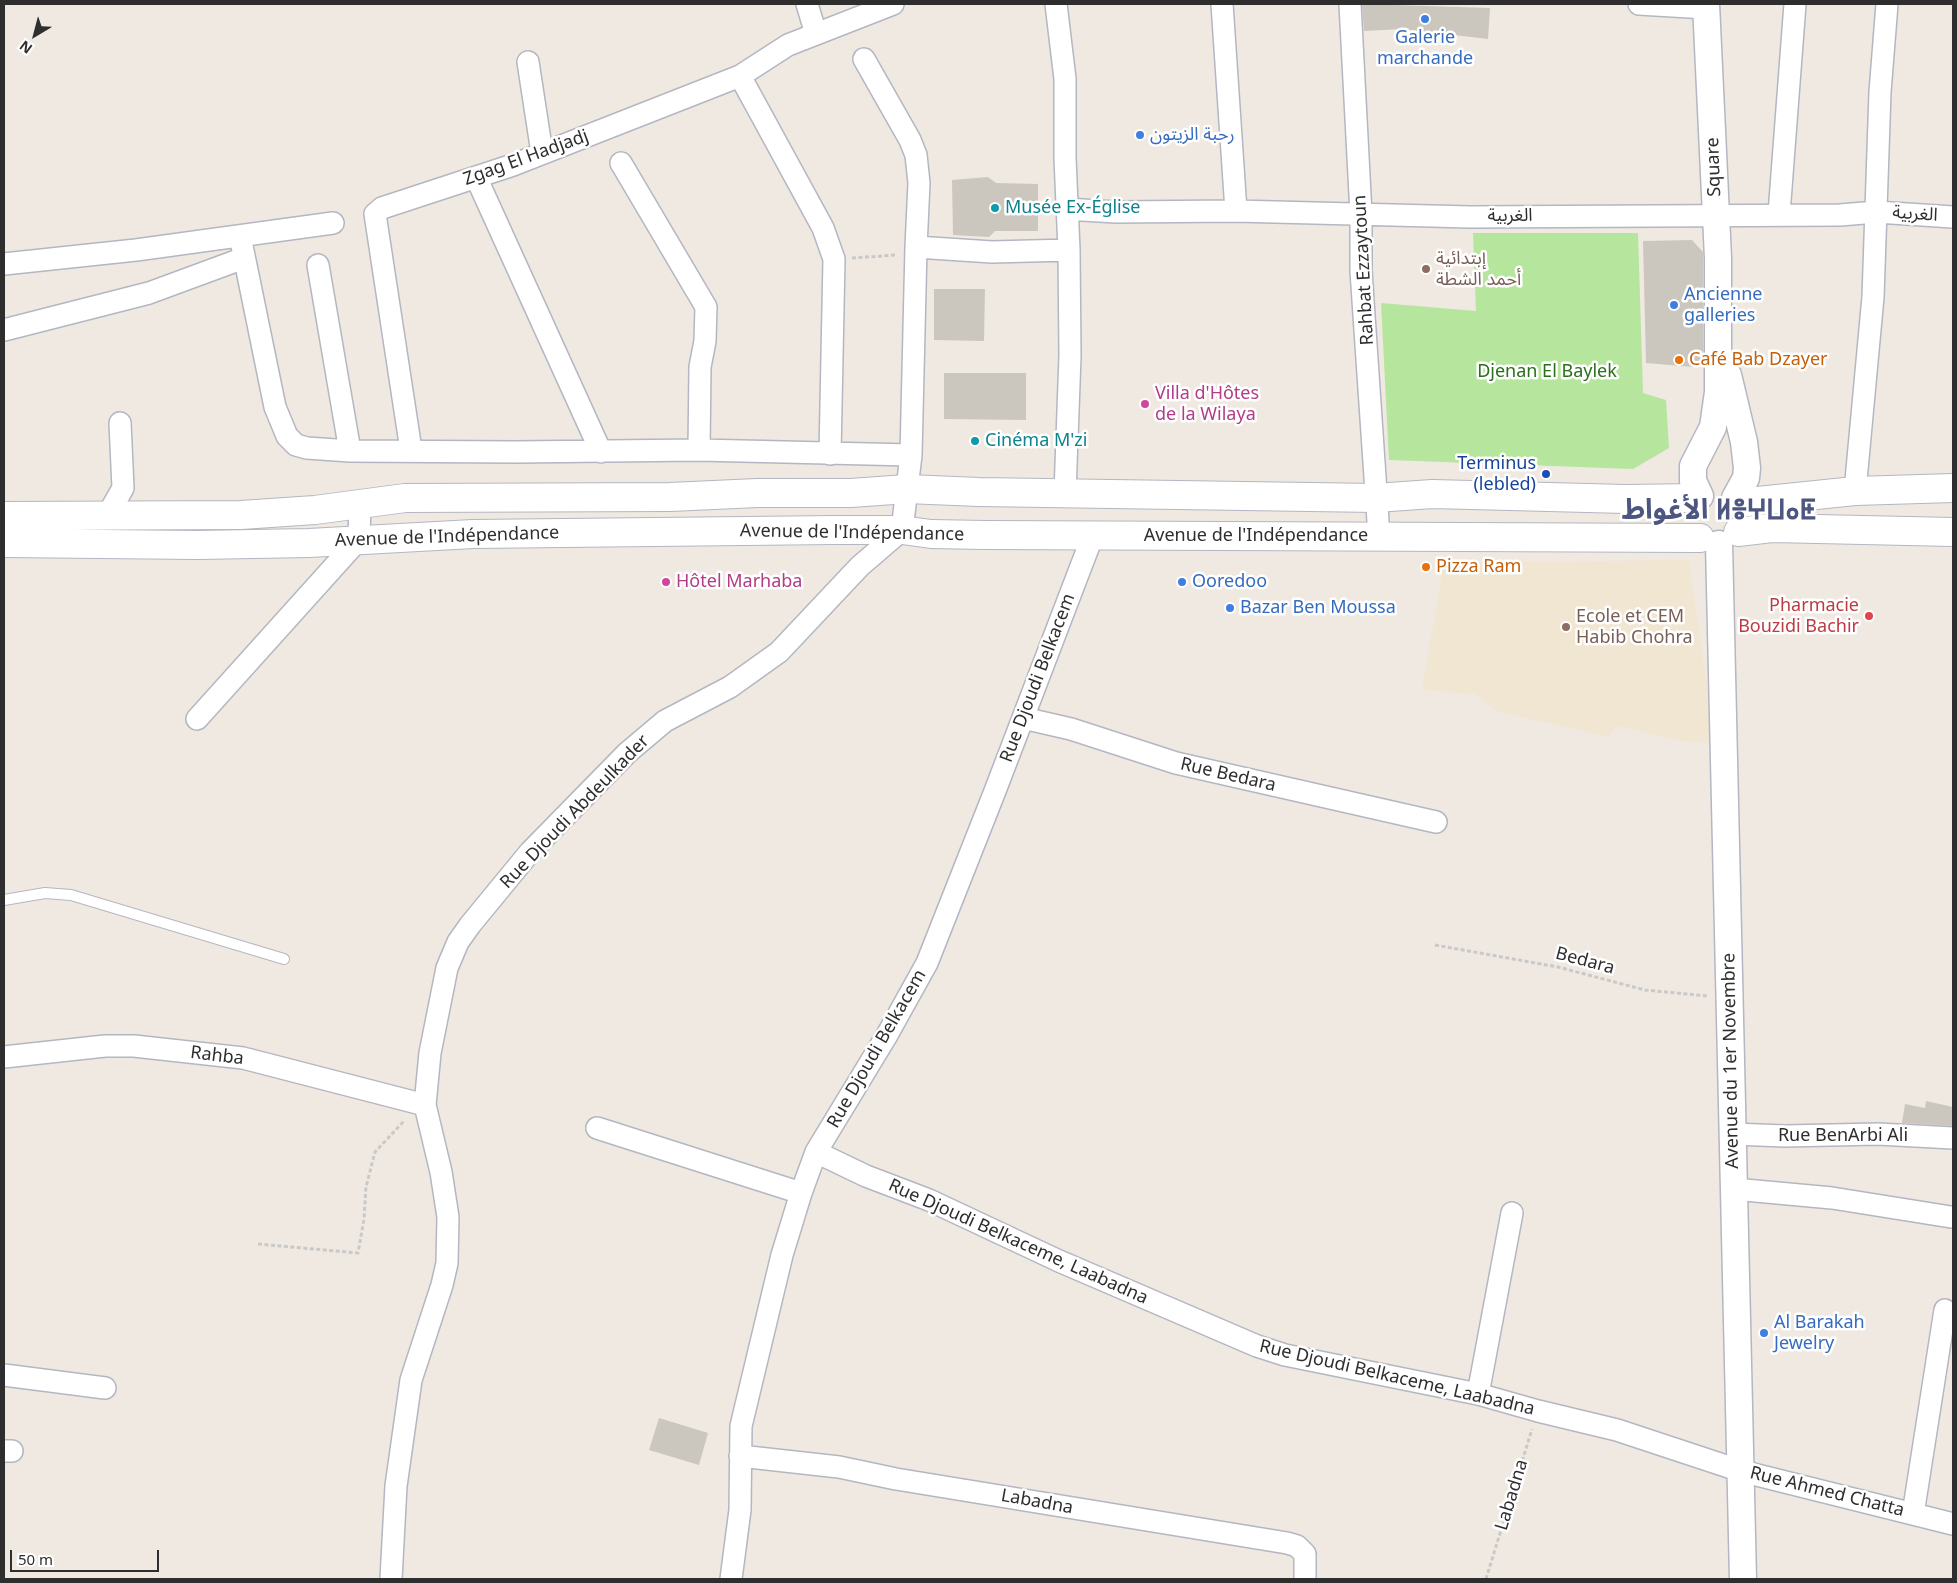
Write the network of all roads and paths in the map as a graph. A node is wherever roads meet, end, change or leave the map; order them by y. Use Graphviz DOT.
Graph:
graph roads {
  1 [pos="807,4"];
  2 [pos="893,4"];
  3 [pos="1056,4"];
  4 [pos="1222,4"];
  5 [pos="1350,4"];
  6 [pos="1640,4"];
  7 [pos="1795,4"];
  8 [pos="1887,4"];
  9 [pos="1706,6"];
  10 [pos="816,34"];
  11 [pos="864,59"];
  12 [pos="528,62"];
  13 [pos="740,76"];
  14 [pos="542,153"];
  15 [pos="621,163"];
  16 [pos="476,177"];
  17 [pos="1066,209"];
  18 [pos="1236,211"];
  19 [pos="1876,212"];
  20 [pos="1361,214"];
  21 [pos="1780,214"];
  22 [pos="1716,216"];
  23 [pos="1953,217"];
  24 [pos="333,223"];
  25 [pos="240,236"];
  26 [pos="916,250"];
  27 [pos="1068,250"];
  28 [pos="244,258"];
  29 [pos="834,259"];
  30 [pos="4,264"];
  31 [pos="318,265"];
  32 [pos="4,330"];
  33 [pos="1717,331"];
  34 [pos="120,423"];
  35 [pos="411,450"];
  36 [pos="699,450"];
  37 [pos="350,451"];
  38 [pos="601,452"];
  39 [pos="830,454"];
  40 [pos="911,455"];
  41 [pos="1953,488"];
  42 [pos="907,489"];
  43 [pos="1855,491"];
  44 [pos="1065,493"];
  45 [pos="1698,497"];
  46 [pos="1376,498"];
  47 [pos="1736,500"];
  48 [pos="360,503"];
  49 [pos="4,516"];
  50 [pos="107,516"];
  51 [pos="902,530"];
  52 [pos="1953,532"];
  53 [pos="1093,535"];
  54 [pos="1379,536"];
  55 [pos="1719,538"];
  56 [pos="359,539"];
  57 [pos="4,543"];
  58 [pos="1023,718"];
  59 [pos="196,719"];
  60 [pos="1436,822"];
  61 [pos="4,900"];
  62 [pos="1435,945"];
  63 [pos="284,959"];
  64 [pos="1729,998"];
  65 [pos="4,1057"];
  66 [pos="426,1105"];
  67 [pos="597,1128"];
  68 [pos="1732,1134"];
  69 [pos="1953,1138"];
  70 [pos="816,1152"];
  71 [pos="1734,1189"];
  72 [pos="801,1193"];
  73 [pos="1512,1213"];
  74 [pos="1952,1217"];
  75 [pos="258,1244"];
  76 [pos="1945,1310"];
  77 [pos="4,1375"];
  78 [pos="105,1388"];
  79 [pos="1478,1394"];
  80 [pos="1538,1411"];
  81 [pos="740,1456"];
  82 [pos="1741,1471"];
  83 [pos="1913,1514"];
  84 [pos="1953,1524"];
  85 [pos="391,1579"];
  86 [pos="731,1579"];
  87 [pos="1305,1579"];
  88 [pos="1486,1579"];
  89 [pos="1743,1579"];
  1 -- 10 [label="street"];
  2 -- 10 [label="street, Zgag El Hadjadj"];
  3 -- 17 [label="street"];
  4 -- 18 [label="street"];
  5 -- 20 [label="street, Rahbat Ezzaytoun"];
  6 -- 9 [label="street"];
  7 -- 21 [label="street"];
  8 -- 19 [label="street"];
  9 -- 22 [label="street, Square"];
  10 -- 13 [label="street, Zgag El Hadjadj"];
  11 -- 26 [label="street"];
  12 -- 14 [label="street"];
  13 -- 14 [label="street, Zgag El Hadjadj"];
  13 -- 29 [label="street"];
  14 -- 16 [label="street, Zgag El Hadjadj"];
  15 -- 36 [label="street"];
  16 -- 35 [label="street, Zgag El Hadjadj"];
  16 -- 38 [label="street"];
  17 -- 18 [label="street, الغربية"];
  17 -- 27 [label="street"];
  18 -- 20 [label="street, الغربية"];
  19 -- 21 [label="street, الغربية"];
  19 -- 23 [label="street, الغربية"];
  19 -- 43 [label="street"];
  20 -- 22 [label="street, الغربية"];
  20 -- 46 [label="street, Rahbat Ezzaytoun"];
  21 -- 22 [label="street, الغربية"];
  22 -- 33 [label="street, Square"];
  24 -- 25 [label="street"];
  25 -- 28 [label="street"];
  25 -- 30 [label="street"];
  26 -- 27 [label="street"];
  26 -- 29 [label="path"];
  26 -- 40 [label="street"];
  27 -- 44 [label="street"];
  28 -- 32 [label="street"];
  28 -- 37 [label="street"];
  29 -- 39 [label="street"];
  31 -- 37 [label="street"];
  33 -- 45 [label="street"];
  33 -- 47 [label="street"];
  34 -- 50 [label="street"];
  35 -- 37 [label="street"];
  35 -- 38 [label="street"];
  36 -- 38 [label="street"];
  36 -- 39 [label="street"];
  39 -- 40 [label="street"];
  40 -- 42 [label="street"];
  41 -- 43 [label="main road"];
  42 -- 44 [label="main road, Avenue de l'Indépendance"];
  42 -- 48 [label="main road, Avenue de l'Indépendance"];
  42 -- 51 [label="street"];
  43 -- 47 [label="main road"];
  44 -- 46 [label="main road, Avenue de l'Indépendance"];
  45 -- 46 [label="main road, Avenue de l'Indépendance"];
  45 -- 47 [label="main road"];
  45 -- 55 [label="main road"];
  46 -- 54 [label="street, Rahbat Ezzaytoun"];
  47 -- 55 [label="main road"];
  48 -- 50 [label="main road, Avenue de l'Indépendance"];
  48 -- 56 [label="street"];
  49 -- 50 [label="main road, Avenue de l'Indépendance"];
  51 -- 53 [label="main road, Avenue de l'Indépendance"];
  51 -- 56 [label="main road, Avenue de l'Indépendance"];
  51 -- 66 [label="street, Rue Djoudi Abdeulkader"];
  52 -- 55 [label="main road, Avenue de l'Indépendance"];
  53 -- 54 [label="main road, Avenue de l'Indépendance"];
  53 -- 58 [label="street, Rue Djoudi Belkacem"];
  54 -- 55 [label="main road, Avenue de l'Indépendance"];
  55 -- 64 [label="street, Avenue du 1er Novembre"];
  56 -- 57 [label="main road, Avenue de l'Indépendance"];
  56 -- 59 [label="street"];
  58 -- 60 [label="street, Rue Bedara"];
  58 -- 70 [label="street, Rue Djoudi Belkacem"];
  61 -- 63 [label="lane"];
  62 -- 64 [label="path, Bedara"];
  64 -- 68 [label="street, Avenue du 1er Novembre"];
  65 -- 66 [label="street, Rahba"];
  66 -- 75 [label="path"];
  66 -- 85 [label="street, Rue Djoudi Abdeulkader"];
  67 -- 72 [label="street"];
  68 -- 69 [label="street, Rue BenArbi Ali"];
  68 -- 71 [label="street, Avenue du 1er Novembre"];
  70 -- 72 [label="street, Rue Djoudi Belkacem"];
  70 -- 79 [label="street, Rue Djoudi Belkaceme, Laabadna"];
  71 -- 74 [label="street"];
  71 -- 82 [label="street, Avenue du 1er Novembre"];
  72 -- 81 [label="street, Rue Djoudi Belkacem"];
  73 -- 79 [label="street"];
  76 -- 83 [label="street, Rue Ahmed Chatta"];
  77 -- 78 [label="street"];
  79 -- 80 [label="street, Rue Djoudi Belkaceme, Laabadna"];
  80 -- 82 [label="street, Rue Djoudi Belkaceme, Laabadna"];
  80 -- 88 [label="path, Labadna"];
  81 -- 86 [label="street, Rue Djoudi Belkacem"];
  81 -- 87 [label="street, Labadna"];
  82 -- 83 [label="street, Rue Ahmed Chatta"];
  82 -- 89 [label="street, Avenue du 1er Novembre"];
  83 -- 84 [label="street, Rue Ahmed Chatta"];
}
